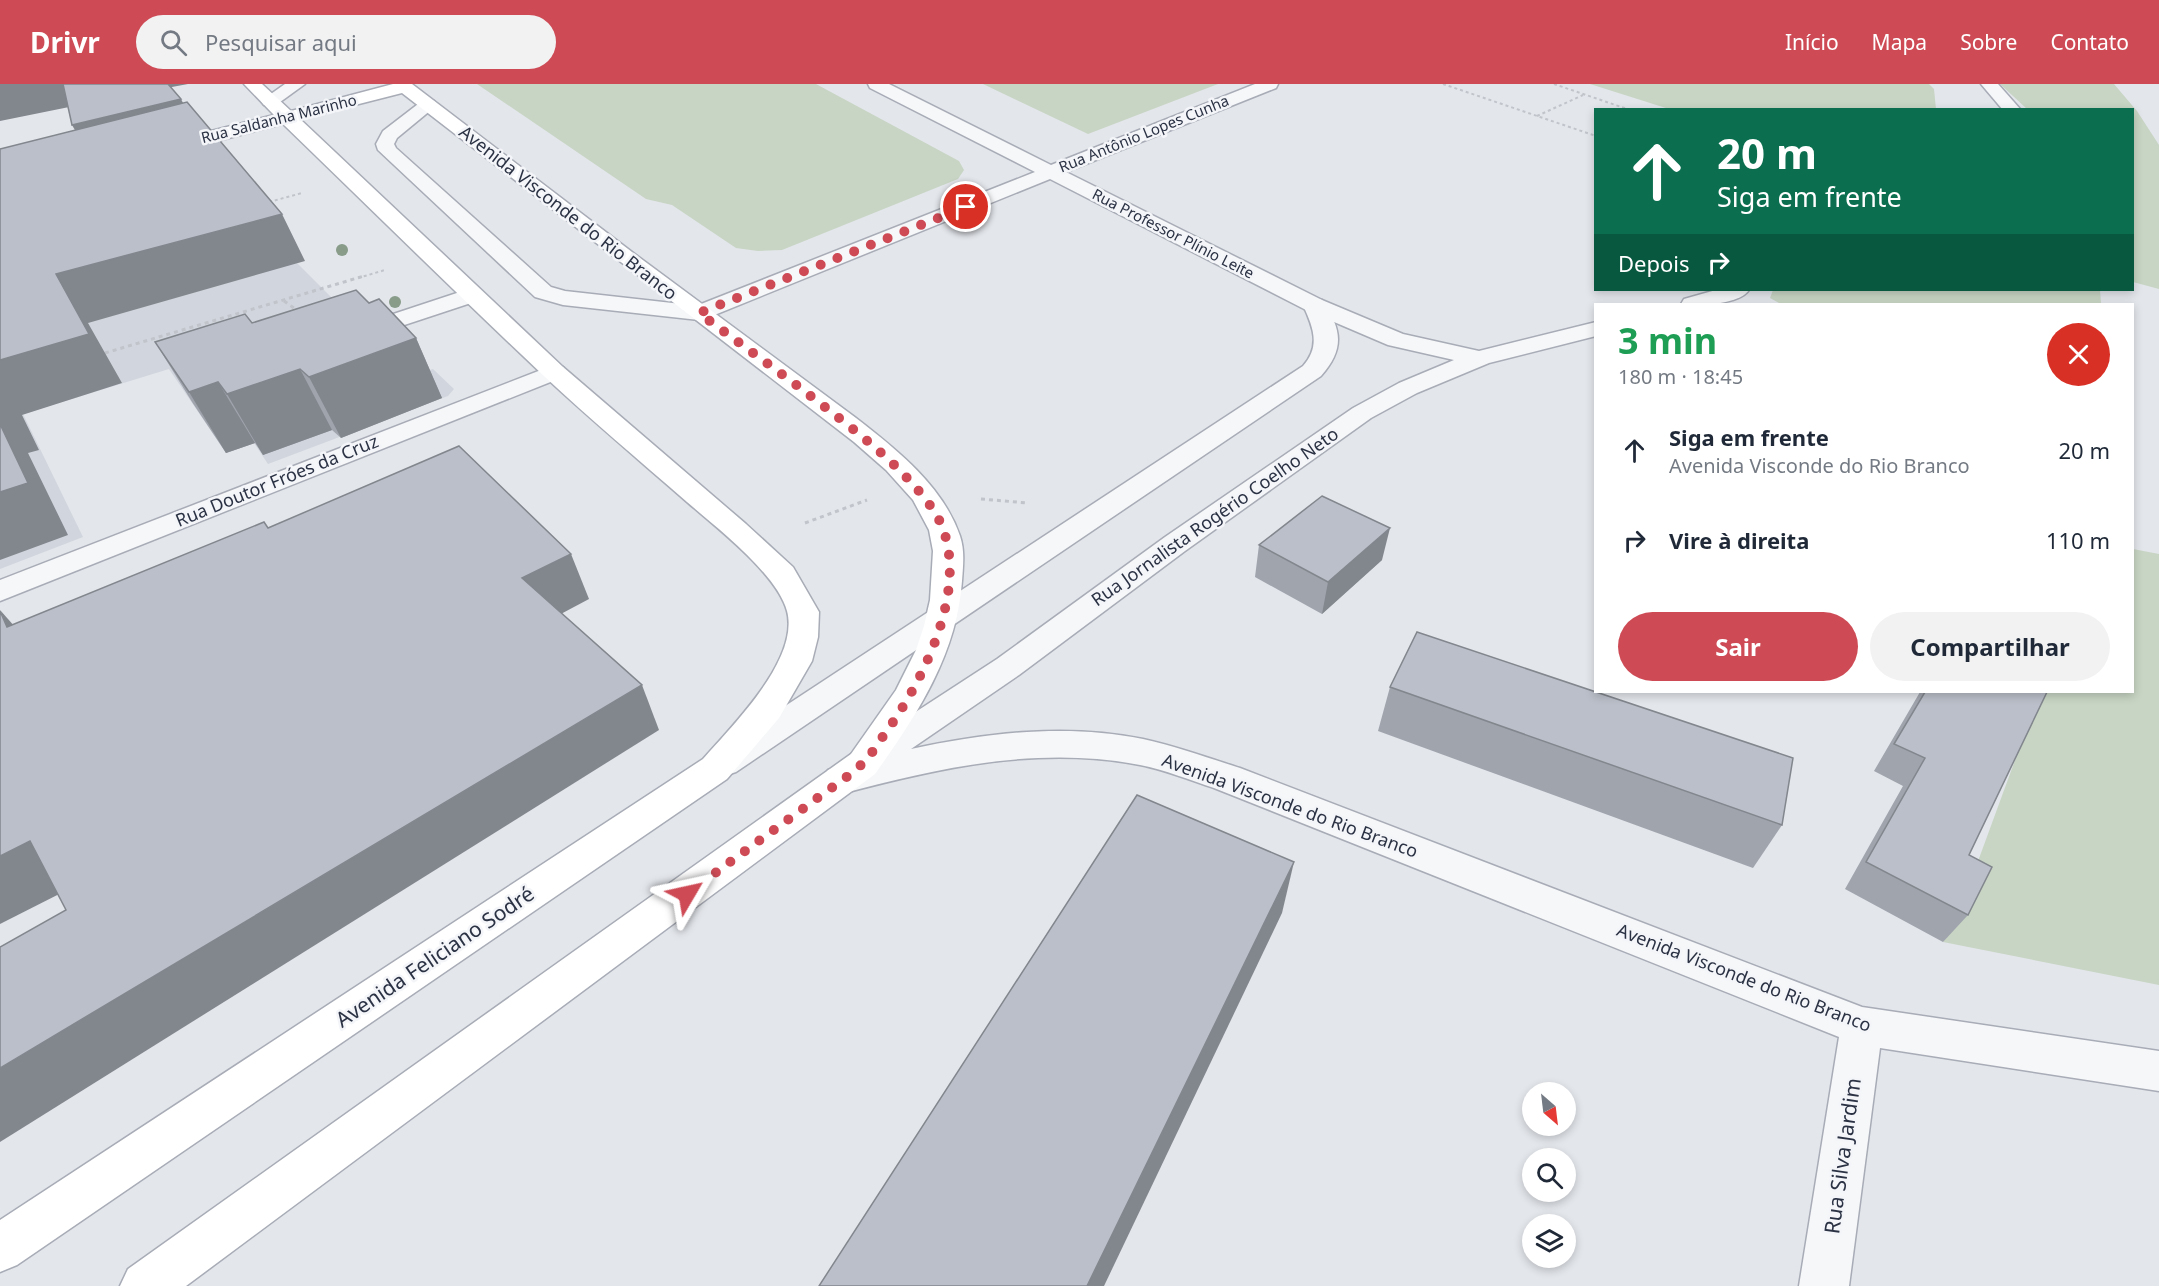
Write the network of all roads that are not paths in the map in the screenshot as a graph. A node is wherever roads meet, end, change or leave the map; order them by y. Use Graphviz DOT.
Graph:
graph roads {
  1 [pos="252,84"];
  2 [pos="297,84"];
  3 [pos="876,84"];
  4 [pos="1270,84"];
  5 [pos="1989,84"];
  6 [pos="408,85"];
  7 [pos="270,101"];
  8 [pos="428,105"];
  9 [pos="2011,108"];
  10 [pos="287,117"];
  11 [pos="149,153"];
  12 [pos="1051,172"];
  13 [pos="1735,291"];
  14 [pos="472,295"];
  15 [pos="1695,303"];
  16 [pos="1314,305"];
  17 [pos="699,313"];
  18 [pos="1594,330"];
  19 [pos="365,331"];
  20 [pos="1480,358"];
  21 [pos="554,372"];
  22 [pos="0,591"];
  23 [pos="943,619"];
  24 [pos="716,769"];
  25 [pos="852,772"];
  26 [pos="1862,1026"];
  27 [pos="2159,1071"];
  28 [pos="0,1248"];
  29 [pos="145,1286"];
  30 [pos="1824,1286"];
  1 -- 7 [label="main road"];
  2 -- 7 [label="street"];
  3 -- 12 [label="street, Rua Professor Plínio Leite"];
  4 -- 12 [label="street, Rua Antônio Lopes Cunha"];
  5 -- 9 [label="street"];
  6 -- 8 [label="main road, Avenida Visconde do Rio Branco"];
  6 -- 10 [label="main road, Rua Saldanha Marinho"];
  7 -- 10 [label="main road"];
  8 -- 17 [label="main road, Avenida Visconde do Rio Branco"];
  8 -- 17 [label="street"];
  10 -- 11 [label="main road, Rua Saldanha Marinho"];
  10 -- 14 [label="main road"];
  12 -- 16 [label="street, Rua Professor Plínio Leite"];
  12 -- 17 [label="street, Rua Antônio Lopes Cunha"];
  13 -- 15 [label="street"];
  14 -- 19 [label="street"];
  14 -- 21 [label="main road"];
  16 -- 20 [label="street, Rua Professor Plínio Leite"];
  16 -- 23 [label="street"];
  17 -- 23 [label="main road, Avenida Visconde do Rio Branco"];
  18 -- 20 [label="street, Rua Jornalista Rogério Coelho Neto"];
  20 -- 25 [label="street, Rua Jornalista Rogério Coelho Neto"];
  21 -- 22 [label="street, Rua Doutor Fróes da Cruz"];
  21 -- 24 [label="main road, Avenida Feliciano Sodré"];
  23 -- 24 [label="street"];
  23 -- 25 [label="main road, Avenida Visconde do Rio Branco"];
  24 -- 28 [label="main road, Avenida Feliciano Sodré"];
  25 -- 26 [label="street, Avenida Visconde do Rio Branco"];
  25 -- 29 [label="main road"];
  26 -- 27 [label="street, Avenida Visconde do Rio Branco"];
  26 -- 30 [label="street, Rua Silva Jardim"];
}
